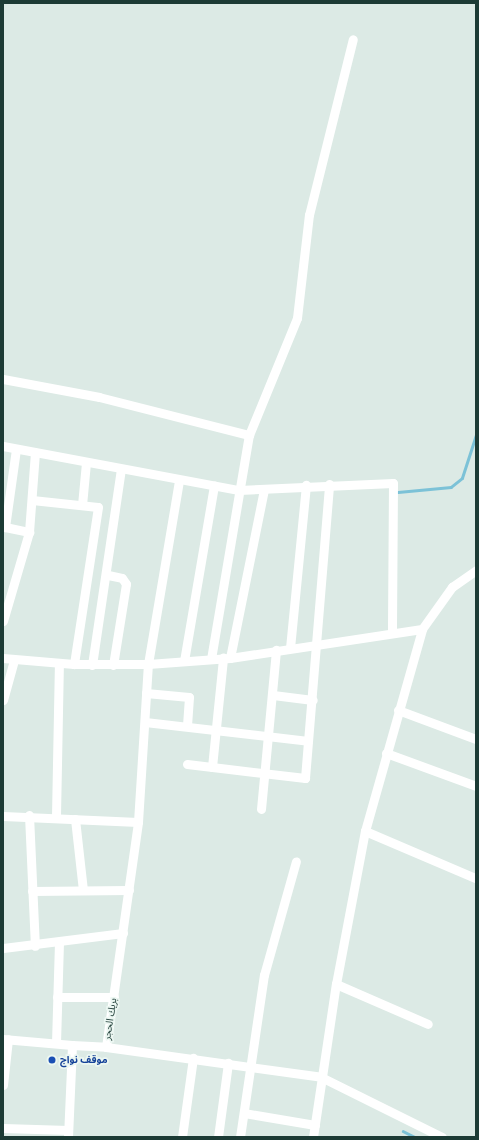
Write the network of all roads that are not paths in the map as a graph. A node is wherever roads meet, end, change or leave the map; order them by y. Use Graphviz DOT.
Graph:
graph roads {
  1 [pos="352,39"];
  2 [pos="3,379"];
  3 [pos="249,435"];
  4 [pos="3,446"];
  5 [pos="16,448"];
  6 [pos="35,452"];
  7 [pos="86,463"];
  8 [pos="121,469"];
  9 [pos="178,480"];
  10 [pos="329,484"];
  11 [pos="306,485"];
  12 [pos="214,486"];
  13 [pos="264,489"];
  14 [pos="239,490"];
  15 [pos="32,500"];
  16 [pos="82,505"];
  17 [pos="29,532"];
  18 [pos="476,570"];
  19 [pos="108,575"];
  20 [pos="3,621"];
  21 [pos="422,629"];
  22 [pos="392,632"];
  23 [pos="317,644"];
  24 [pos="290,648"];
  25 [pos="276,650"];
  26 [pos="3,658"];
  27 [pos="226,658"];
  28 [pos="211,659"];
  29 [pos="14,660"];
  30 [pos="184,661"];
  31 [pos="59,664"];
  32 [pos="74,664"];
  33 [pos="148,664"];
  34 [pos="92,665"];
  35 [pos="113,665"];
  36 [pos="146,693"];
  37 [pos="273,695"];
  38 [pos="3,700"];
  39 [pos="313,700"];
  40 [pos="398,710"];
  41 [pos="145,722"];
  42 [pos="187,726"];
  43 [pos="215,729"];
  44 [pos="269,735"];
  45 [pos="476,739"];
  46 [pos="308,741"];
  47 [pos="386,753"];
  48 [pos="187,764"];
  49 [pos="212,767"];
  50 [pos="266,773"];
  51 [pos="476,786"];
  52 [pos="261,809"];
  53 [pos="29,815"];
  54 [pos="3,816"];
  55 [pos="56,816"];
  56 [pos="75,819"];
  57 [pos="138,822"];
  58 [pos="365,832"];
  59 [pos="296,861"];
  60 [pos="475,878"];
  61 [pos="83,890"];
  62 [pos="129,890"];
  63 [pos="32,892"];
  64 [pos="123,933"];
  65 [pos="59,943"];
  66 [pos="35,946"];
  67 [pos="3,948"];
  68 [pos="336,984"];
  69 [pos="58,997"];
  70 [pos="114,997"];
  71 [pos="428,1024"];
  72 [pos="6,1039"];
  73 [pos="56,1044"];
  74 [pos="72,1045"];
  75 [pos="106,1047"];
  76 [pos="193,1058"];
  77 [pos="228,1063"];
  78 [pos="249,1066"];
  79 [pos="321,1077"];
  80 [pos="3,1085"];
  81 [pos="244,1113"];
  82 [pos="315,1125"];
  83 [pos="3,1128"];
  84 [pos="68,1134"];
  85 [pos="182,1137"];
  86 [pos="218,1137"];
  87 [pos="240,1137"];
  88 [pos="313,1137"];
  89 [pos="442,1137"];
  1 -- 3 [label="street"];
  2 -- 3 [label="street"];
  3 -- 14 [label="street"];
  4 -- 5 [label="street"];
  5 -- 6 [label="street"];
  5 -- 17 [label="street"];
  6 -- 7 [label="street"];
  6 -- 15 [label="street"];
  7 -- 8 [label="street"];
  7 -- 16 [label="street"];
  8 -- 9 [label="street"];
  8 -- 19 [label="street"];
  9 -- 12 [label="street"];
  9 -- 33 [label="street, بريك الحجر"];
  10 -- 11 [label="street"];
  10 -- 22 [label="street"];
  10 -- 23 [label="street"];
  11 -- 13 [label="street"];
  11 -- 24 [label="street"];
  12 -- 14 [label="street"];
  12 -- 30 [label="street"];
  13 -- 14 [label="street"];
  13 -- 27 [label="street"];
  14 -- 28 [label="street"];
  15 -- 16 [label="street"];
  15 -- 17 [label="street"];
  16 -- 32 [label="street"];
  17 -- 20 [label="street"];
  18 -- 21 [label="street"];
  19 -- 34 [label="street"];
  19 -- 35 [label="street"];
  21 -- 22 [label="street"];
  21 -- 40 [label="street"];
  22 -- 23 [label="street"];
  23 -- 24 [label="street"];
  23 -- 39 [label="street"];
  24 -- 25 [label="street"];
  25 -- 27 [label="street"];
  25 -- 37 [label="street"];
  26 -- 29 [label="street"];
  27 -- 28 [label="street"];
  27 -- 43 [label="street"];
  28 -- 30 [label="street"];
  29 -- 31 [label="street"];
  29 -- 38 [label="street"];
  30 -- 33 [label="street"];
  31 -- 32 [label="street"];
  31 -- 55 [label="street"];
  32 -- 34 [label="street"];
  33 -- 35 [label="street"];
  33 -- 36 [label="street, بريك الحجر"];
  34 -- 35 [label="street"];
  36 -- 41 [label="street, بريك الحجر"];
  36 -- 42 [label="street"];
  37 -- 39 [label="street"];
  37 -- 44 [label="street"];
  39 -- 46 [label="street"];
  40 -- 45 [label="street"];
  40 -- 47 [label="street"];
  41 -- 42 [label="street"];
  41 -- 57 [label="street, بريك الحجر"];
  42 -- 43 [label="street"];
  43 -- 44 [label="street"];
  43 -- 49 [label="street"];
  44 -- 46 [label="street"];
  44 -- 50 [label="street"];
  46 -- 50 [label="street"];
  47 -- 51 [label="street"];
  47 -- 58 [label="street"];
  48 -- 49 [label="street"];
  49 -- 50 [label="street"];
  50 -- 52 [label="street"];
  53 -- 54 [label="street"];
  53 -- 55 [label="street"];
  53 -- 63 [label="street"];
  55 -- 56 [label="street"];
  56 -- 57 [label="street"];
  56 -- 61 [label="street"];
  57 -- 62 [label="street, بريك الحجر"];
  58 -- 60 [label="street"];
  58 -- 68 [label="street"];
  59 -- 78 [label="street"];
  61 -- 62 [label="street"];
  61 -- 63 [label="street"];
  62 -- 64 [label="street, بريك الحجر"];
  63 -- 66 [label="street"];
  64 -- 65 [label="street"];
  64 -- 70 [label="street, بريك الحجر"];
  65 -- 66 [label="street"];
  65 -- 69 [label="street"];
  66 -- 67 [label="street"];
  68 -- 71 [label="street"];
  68 -- 79 [label="street"];
  69 -- 70 [label="street"];
  69 -- 73 [label="street"];
  70 -- 75 [label="street, بريك الحجر"];
  72 -- 73 [label="street, بريك الحجر"];
  72 -- 80 [label="street"];
  73 -- 74 [label="street, بريك الحجر"];
  74 -- 75 [label="street, بريك الحجر"];
  74 -- 84 [label="street"];
  75 -- 76 [label="street"];
  76 -- 77 [label="street"];
  76 -- 85 [label="street"];
  77 -- 78 [label="street"];
  77 -- 86 [label="street"];
  78 -- 79 [label="street"];
  78 -- 81 [label="street"];
  79 -- 82 [label="street"];
  79 -- 89 [label="street"];
  81 -- 82 [label="street"];
  81 -- 87 [label="street"];
  82 -- 88 [label="street"];
  83 -- 84 [label="street"];
}
